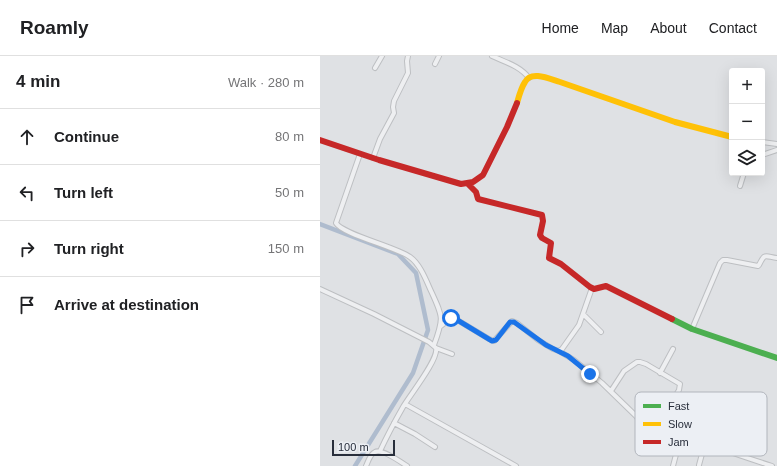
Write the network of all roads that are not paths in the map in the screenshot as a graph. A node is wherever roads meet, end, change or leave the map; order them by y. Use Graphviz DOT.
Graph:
graph roads {
  1 [pos="382,56"];
  2 [pos="408,56"];
  3 [pos="439,56"];
  4 [pos="492,56"];
  5 [pos="435,64"];
  6 [pos="375,68"];
  7 [pos="529,78"];
  8 [pos="729,136"];
  9 [pos="320,140"];
  10 [pos="765,142"];
  11 [pos="777,144"];
  12 [pos="777,150"];
  13 [pos="360,154"];
  14 [pos="765,154"];
  15 [pos="373,158"];
  16 [pos="743,176"];
  17 [pos="468,184"];
  18 [pos="740,186"];
  19 [pos="777,258"];
  20 [pos="592,288"];
  21 [pos="320,289"];
  22 [pos="584,314"];
  23 [pos="441,326"];
  24 [pos="692,329"];
  25 [pos="601,332"];
  26 [pos="435,346"];
  27 [pos="672,349"];
  28 [pos="559,351"];
  29 [pos="452,354"];
  30 [pos="777,358"];
  31 [pos="660,372"];
  32 [pos="611,391"];
  33 [pos="678,392"];
  34 [pos="404,404"];
  35 [pos="635,415"];
  36 [pos="394,423"];
  37 [pos="435,446"];
  38 [pos="380,451"];
  39 [pos="676,456"];
  40 [pos="701,456"];
  41 [pos="745,456"];
  42 [pos="699,465"];
  43 [pos="366,466"];
  44 [pos="407,466"];
  45 [pos="516,466"];
  46 [pos="673,466"];
  47 [pos="772,466"];
  1 -- 6 [label="street"];
  2 -- 15 [label="street"];
  3 -- 5 [label="street"];
  4 -- 7 [label="street"];
  7 -- 8 [label="street"];
  7 -- 17 [label="street"];
  9 -- 13 [label="street"];
  10 -- 11 [label="street"];
  12 -- 14 [label="street"];
  13 -- 15 [label="street"];
  13 -- 23 [label="street"];
  15 -- 17 [label="street"];
  16 -- 18 [label="street"];
  17 -- 20 [label="street"];
  19 -- 24 [label="street"];
  20 -- 22 [label="street"];
  20 -- 24 [label="street"];
  21 -- 26 [label="street"];
  22 -- 25 [label="street"];
  22 -- 28 [label="street"];
  23 -- 26 [label="street"];
  23 -- 28 [label="street"];
  24 -- 30 [label="street"];
  26 -- 29 [label="street"];
  26 -- 34 [label="street"];
  27 -- 31 [label="street"];
  28 -- 32 [label="street"];
  31 -- 32 [label="street"];
  31 -- 33 [label="street"];
  32 -- 35 [label="street"];
  34 -- 36 [label="street"];
  34 -- 45 [label="street"];
  36 -- 37 [label="street"];
  36 -- 38 [label="street"];
  38 -- 43 [label="street"];
  38 -- 44 [label="street"];
  39 -- 46 [label="street"];
  40 -- 42 [label="street"];
  41 -- 47 [label="street"];
}
